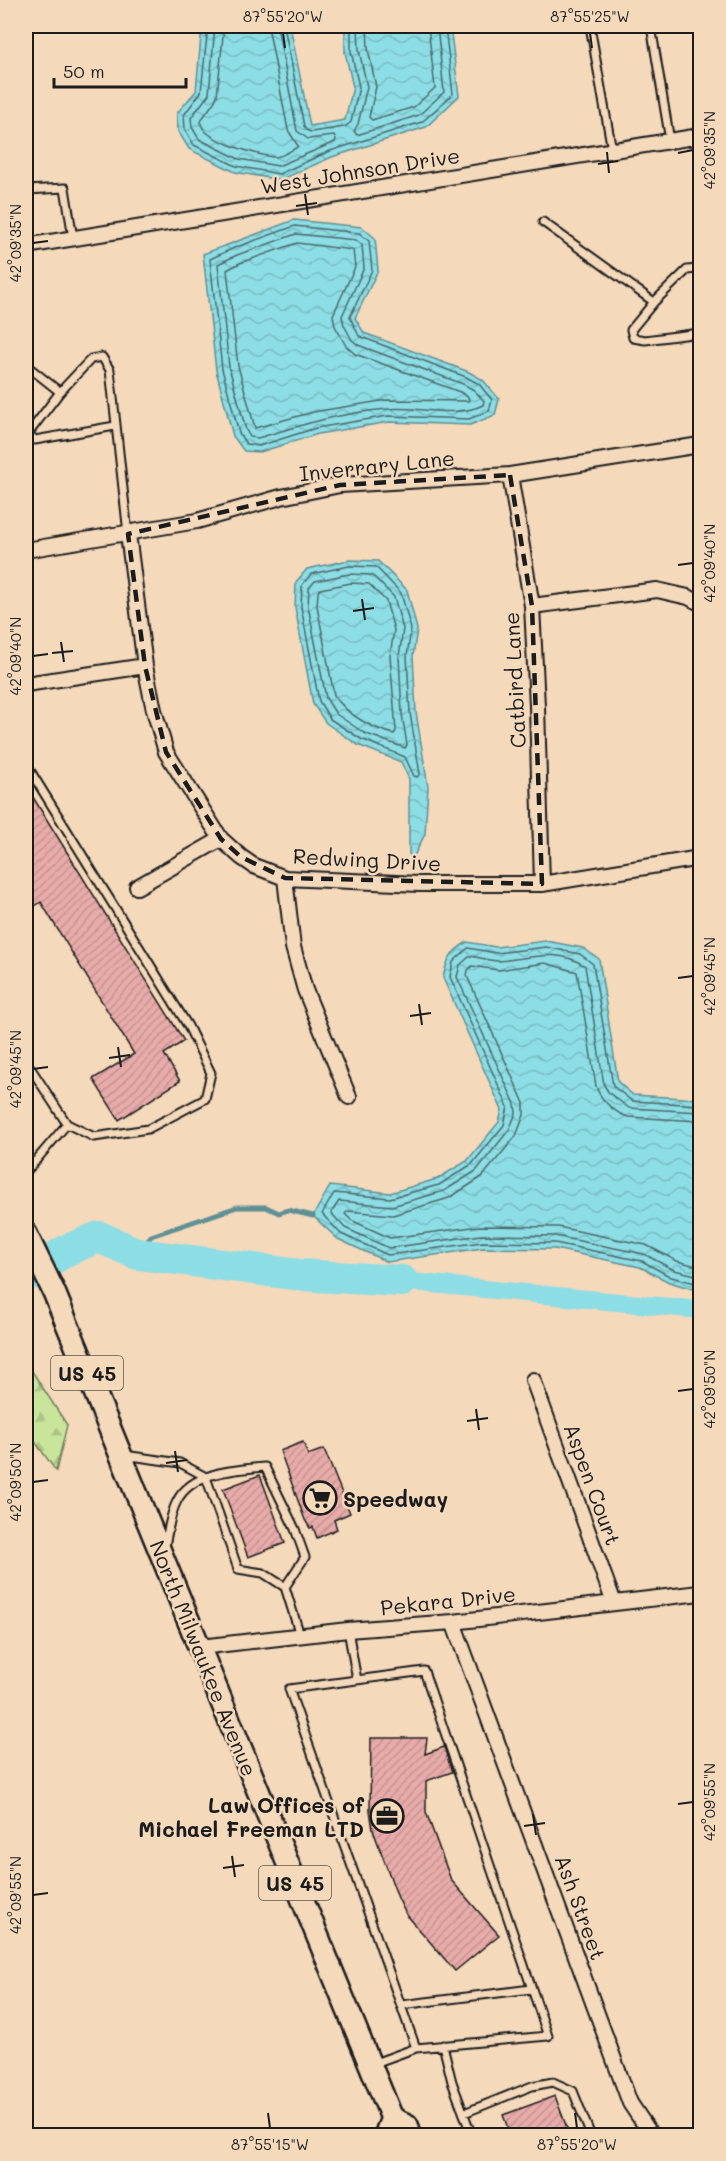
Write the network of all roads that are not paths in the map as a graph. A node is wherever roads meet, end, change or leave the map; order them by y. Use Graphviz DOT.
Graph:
graph roads {
  1 [pos="590,26"];
  2 [pos="651,26"];
  3 [pos="700,136"];
  4 [pos="670,141"];
  5 [pos="612,150"];
  6 [pos="26,190"];
  7 [pos="543,222"];
  8 [pos="73,238"];
  9 [pos="26,246"];
  10 [pos="700,272"];
  11 [pos="654,302"];
  12 [pos="700,333"];
  13 [pos="26,365"];
  14 [pos="60,392"];
  15 [pos="115,426"];
  16 [pos="700,445"];
  17 [pos="510,475"];
  18 [pos="128,534"];
  19 [pos="26,550"];
  20 [pos="700,603"];
  21 [pos="532,606"];
  22 [pos="145,666"];
  23 [pos="26,684"];
  24 [pos="26,765"];
  25 [pos="221,839"];
  26 [pos="700,858"];
  27 [pos="285,878"];
  28 [pos="542,884"];
  29 [pos="137,887"];
  30 [pos="26,1061"];
  31 [pos="349,1097"];
  32 [pos="67,1124"];
  33 [pos="26,1172"];
  34 [pos="26,1236"];
  35 [pos="533,1380"];
  36 [pos="120,1455"];
  37 [pos="206,1477"];
  38 [pos="162,1556"];
  39 [pos="285,1587"];
  40 [pos="700,1593"];
  41 [pos="614,1603"];
  42 [pos="453,1622"];
  43 [pos="348,1630"];
  44 [pos="300,1635"];
  45 [pos="200,1647"];
  46 [pos="357,1680"];
  47 [pos="531,1989"];
  48 [pos="401,2005"];
  49 [pos="443,2046"];
  50 [pos="416,2048"];
  51 [pos="369,2065"];
  52 [pos="464,2113"];
  53 [pos="389,2127"];
  54 [pos="411,2136"];
  55 [pos="472,2136"];
  56 [pos="591,2136"];
  57 [pos="652,2136"];
  1 -- 5 [label="lane"];
  2 -- 4 [label="lane"];
  3 -- 4 [label="street, West Johnson Drive"];
  4 -- 5 [label="street, West Johnson Drive"];
  5 -- 8 [label="street, West Johnson Drive"];
  6 -- 8 [label="lane"];
  7 -- 11 [label="lane"];
  8 -- 9 [label="street, West Johnson Drive"];
  10 -- 11 [label="lane"];
  11 -- 12 [label="lane"];
  13 -- 14 [label="lane"];
  14 -- 15 [label="lane"];
  14 -- 15 [label="lane"];
  15 -- 18 [label="lane"];
  16 -- 17 [label="street, Inverrary Lane"];
  17 -- 18 [label="street, Inverrary Lane"];
  17 -- 21 [label="street, Catbird Lane"];
  18 -- 19 [label="street, Inverrary Lane"];
  18 -- 22 [label="street, Redwing Drive"];
  20 -- 21 [label="street"];
  21 -- 28 [label="street, Catbird Lane"];
  22 -- 23 [label="street"];
  22 -- 25 [label="street, Redwing Drive"];
  24 -- 32 [label="lane"];
  25 -- 27 [label="street, Redwing Drive"];
  25 -- 29 [label="street"];
  26 -- 28 [label="street, Redwing Drive"];
  27 -- 28 [label="street, Redwing Drive"];
  27 -- 31 [label="street"];
  30 -- 32 [label="lane"];
  32 -- 33 [label="lane"];
  34 -- 36 [label="main road, North Milwaukee Avenue / US 45"];
  35 -- 41 [label="street, Aspen Court"];
  36 -- 37 [label="lane"];
  36 -- 38 [label="main road, North Milwaukee Avenue / US 45"];
  37 -- 38 [label="lane"];
  37 -- 39 [label="lane"];
  37 -- 39 [label="lane"];
  38 -- 45 [label="main road, North Milwaukee Avenue / US 45"];
  39 -- 44 [label="lane"];
  40 -- 41 [label="street, Pekara Drive"];
  41 -- 42 [label="street, Pekara Drive"];
  42 -- 43 [label="street, Pekara Drive"];
  42 -- 57 [label="street, Ash Street"];
  43 -- 44 [label="street, Pekara Drive"];
  43 -- 46 [label="lane"];
  44 -- 45 [label="street, Pekara Drive"];
  45 -- 51 [label="main road, North Milwaukee Avenue / US 45"];
  46 -- 47 [label="lane"];
  46 -- 48 [label="lane"];
  47 -- 48 [label="lane"];
  47 -- 49 [label="lane"];
  48 -- 50 [label="lane"];
  49 -- 50 [label="lane"];
  49 -- 52 [label="lane"];
  50 -- 51 [label="lane"];
  51 -- 53 [label="main road, North Milwaukee Avenue / US 45"];
  52 -- 55 [label="lane"];
  52 -- 56 [label="lane"];
  53 -- 54 [label="main road, North Milwaukee Avenue / US 45"];
}
